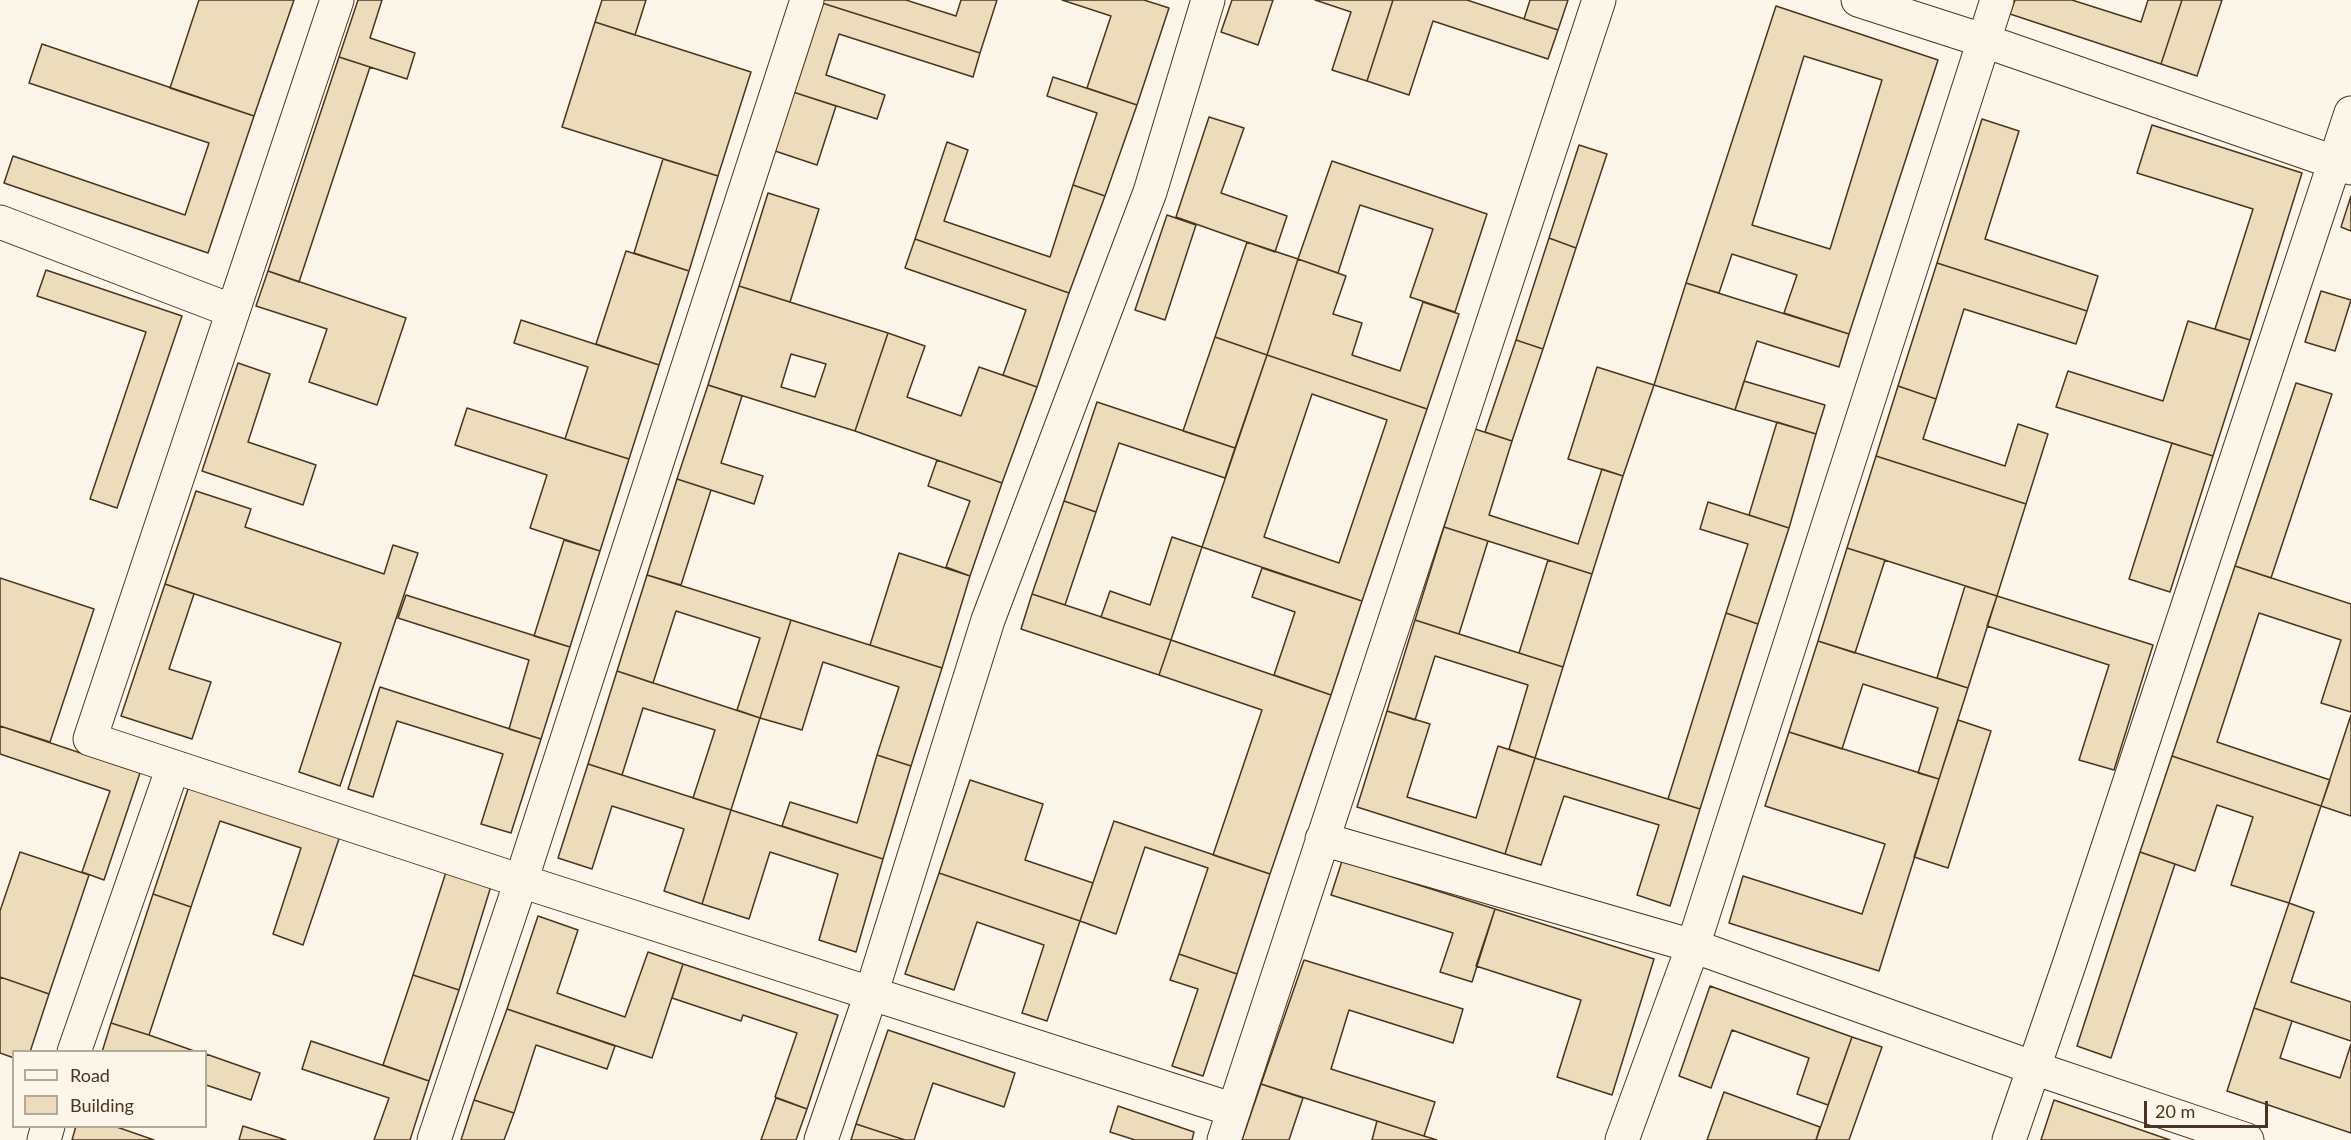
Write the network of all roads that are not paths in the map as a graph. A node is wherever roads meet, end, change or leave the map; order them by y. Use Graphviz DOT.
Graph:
graph roads {
  1 [pos="337,0"];
  2 [pos="807,0"];
  3 [pos="1208,0"];
  4 [pos="1599,0"];
  5 [pos="1858,0"];
  6 [pos="1997,0"];
  7 [pos="1982,40"];
  8 [pos="2351,113"];
  9 [pos="2342,165"];
  10 [pos="0,222"];
  11 [pos="233,310"];
  12 [pos="173,767"];
  13 [pos="1322,839"];
  14 [pos="521,881"];
  15 [pos="1693,946"];
  16 [pos="871,994"];
  17 [pos="75,1050"];
  18 [pos="2034,1068"];
  19 [pos="1229,1125"];
  20 [pos="434,1140"];
  21 [pos="821,1140"];
  22 [pos="1622,1140"];
  23 [pos="2009,1140"];
  24 [pos="2247,1140"];
  1 -- 11 [label="street"];
  2 -- 14 [label="street"];
  3 -- 16 [label="street"];
  4 -- 13 [label="street"];
  5 -- 7 [label="street"];
  6 -- 7 [label="street"];
  7 -- 9 [label="street"];
  7 -- 15 [label="street"];
  8 -- 9 [label="street"];
  9 -- 18 [label="street"];
  10 -- 11 [label="street"];
  11 -- 12 [label="street"];
  12 -- 14 [label="street"];
  12 -- 17 [label="street"];
  13 -- 15 [label="street"];
  13 -- 19 [label="street"];
  14 -- 16 [label="street"];
  14 -- 20 [label="street"];
  15 -- 18 [label="street"];
  15 -- 22 [label="street"];
  16 -- 19 [label="street"];
  16 -- 21 [label="street"];
  18 -- 23 [label="street"];
  18 -- 24 [label="street"];
}
